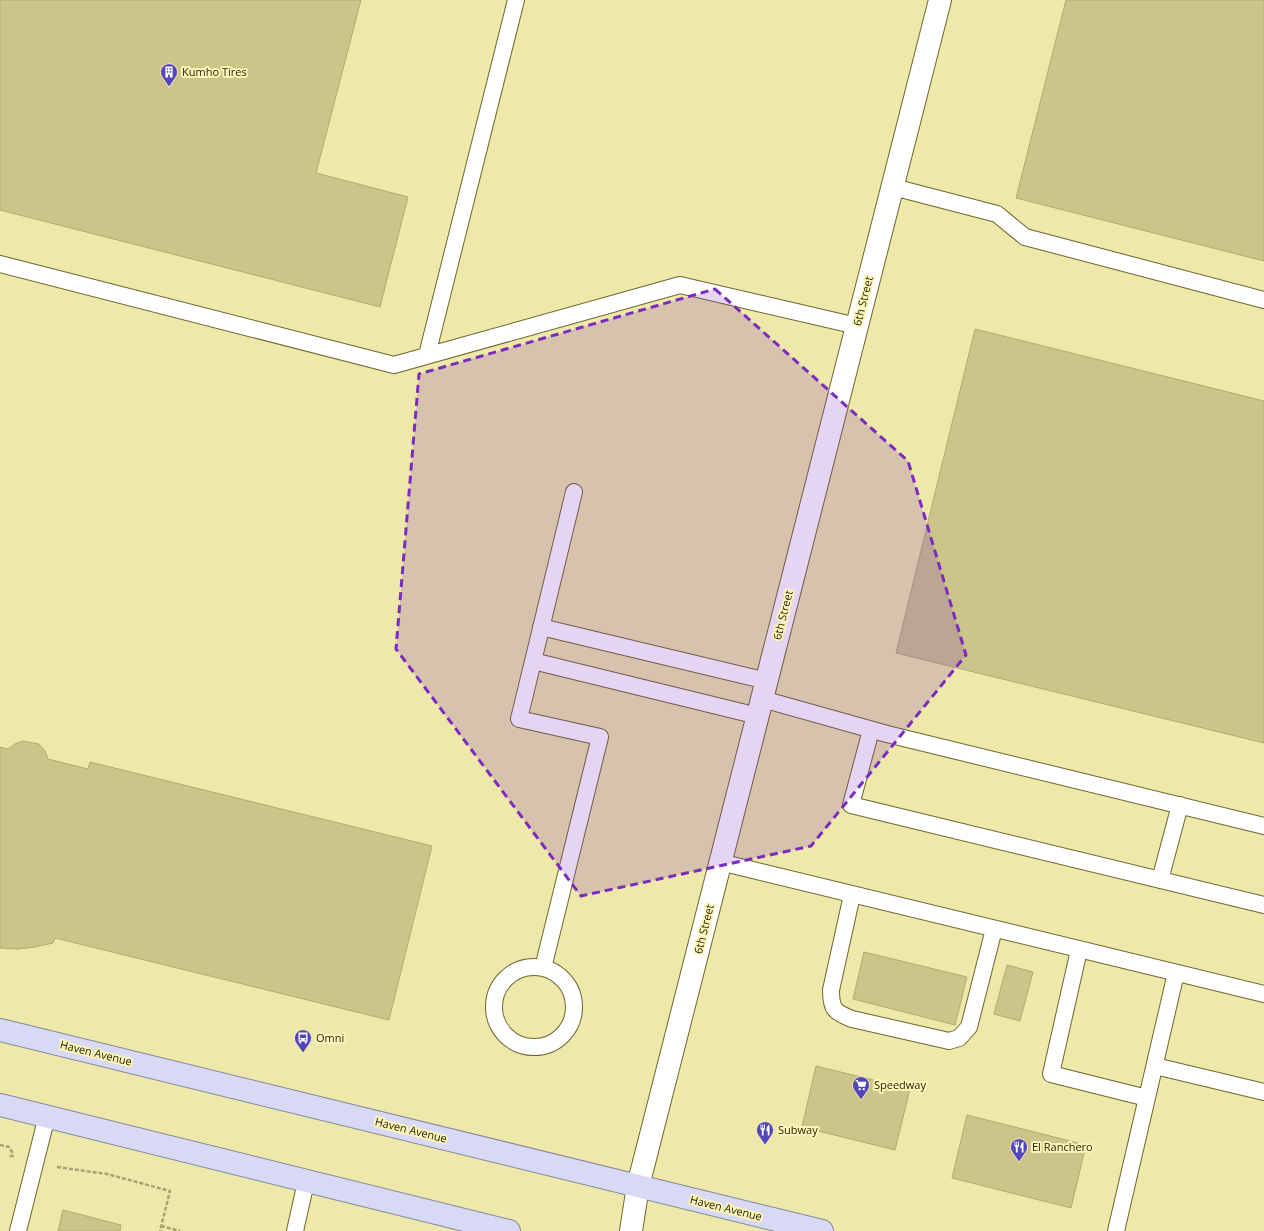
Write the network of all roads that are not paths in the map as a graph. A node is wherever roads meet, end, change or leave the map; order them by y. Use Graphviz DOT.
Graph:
graph roads {
  1 [pos="516,0"];
  2 [pos="940,0"];
  3 [pos="893,187"];
  4 [pos="0,264"];
  5 [pos="1264,300"];
  6 [pos="857,326"];
  7 [pos="427,355"];
  8 [pos="574,492"];
  9 [pos="541,627"];
  10 [pos="533,661"];
  11 [pos="762,699"];
  12 [pos="871,730"];
  13 [pos="1180,805"];
  14 [pos="1264,826"];
  15 [pos="720,862"];
  16 [pos="1160,880"];
  17 [pos="852,895"];
  18 [pos="1264,905"];
  19 [pos="994,930"];
  20 [pos="1079,950"];
  21 [pos="543,968"];
  22 [pos="1176,973"];
  23 [pos="1264,994"];
  24 [pos="0,1030"];
  25 [pos="1154,1066"];
  26 [pos="1264,1092"];
  27 [pos="1147,1098"];
  28 [pos="0,1105"];
  29 [pos="47,1116"];
  30 [pos="306,1182"];
  31 [pos="638,1186"];
  32 [pos="18,1231"];
  33 [pos="295,1231"];
  34 [pos="509,1231"];
  35 [pos="631,1231"];
  36 [pos="822,1231"];
  37 [pos="1116,1231"];
  1 -- 7 [label="lane"];
  2 -- 3 [label="main road, 6th Street"];
  3 -- 5 [label="lane"];
  3 -- 6 [label="main road, 6th Street"];
  4 -- 7 [label="lane"];
  6 -- 7 [label="lane"];
  6 -- 11 [label="main road, 6th Street"];
  8 -- 9 [label="lane"];
  9 -- 10 [label="lane"];
  9 -- 11 [label="lane"];
  10 -- 11 [label="lane"];
  10 -- 21 [label="lane"];
  11 -- 12 [label="lane"];
  11 -- 15 [label="main road, 6th Street"];
  12 -- 13 [label="lane"];
  12 -- 16 [label="lane"];
  13 -- 14 [label="lane"];
  13 -- 16 [label="lane"];
  15 -- 17 [label="lane"];
  15 -- 31 [label="main road, 6th Street"];
  16 -- 18 [label="lane"];
  17 -- 19 [label="lane"];
  17 -- 19 [label="lane"];
  19 -- 20 [label="lane"];
  20 -- 22 [label="lane"];
  20 -- 27 [label="lane"];
  21 -- 21 [label="lane"];
  22 -- 23 [label="lane"];
  22 -- 25 [label="lane"];
  24 -- 31 [label="main road, Haven Avenue"];
  25 -- 26 [label="lane"];
  25 -- 27 [label="lane"];
  27 -- 37 [label="lane"];
  28 -- 29 [label="main road"];
  29 -- 30 [label="main road"];
  29 -- 32 [label="lane"];
  30 -- 33 [label="lane"];
  30 -- 34 [label="main road"];
  31 -- 35 [label="main road, 6th Street"];
  31 -- 36 [label="main road, Haven Avenue"];
}
